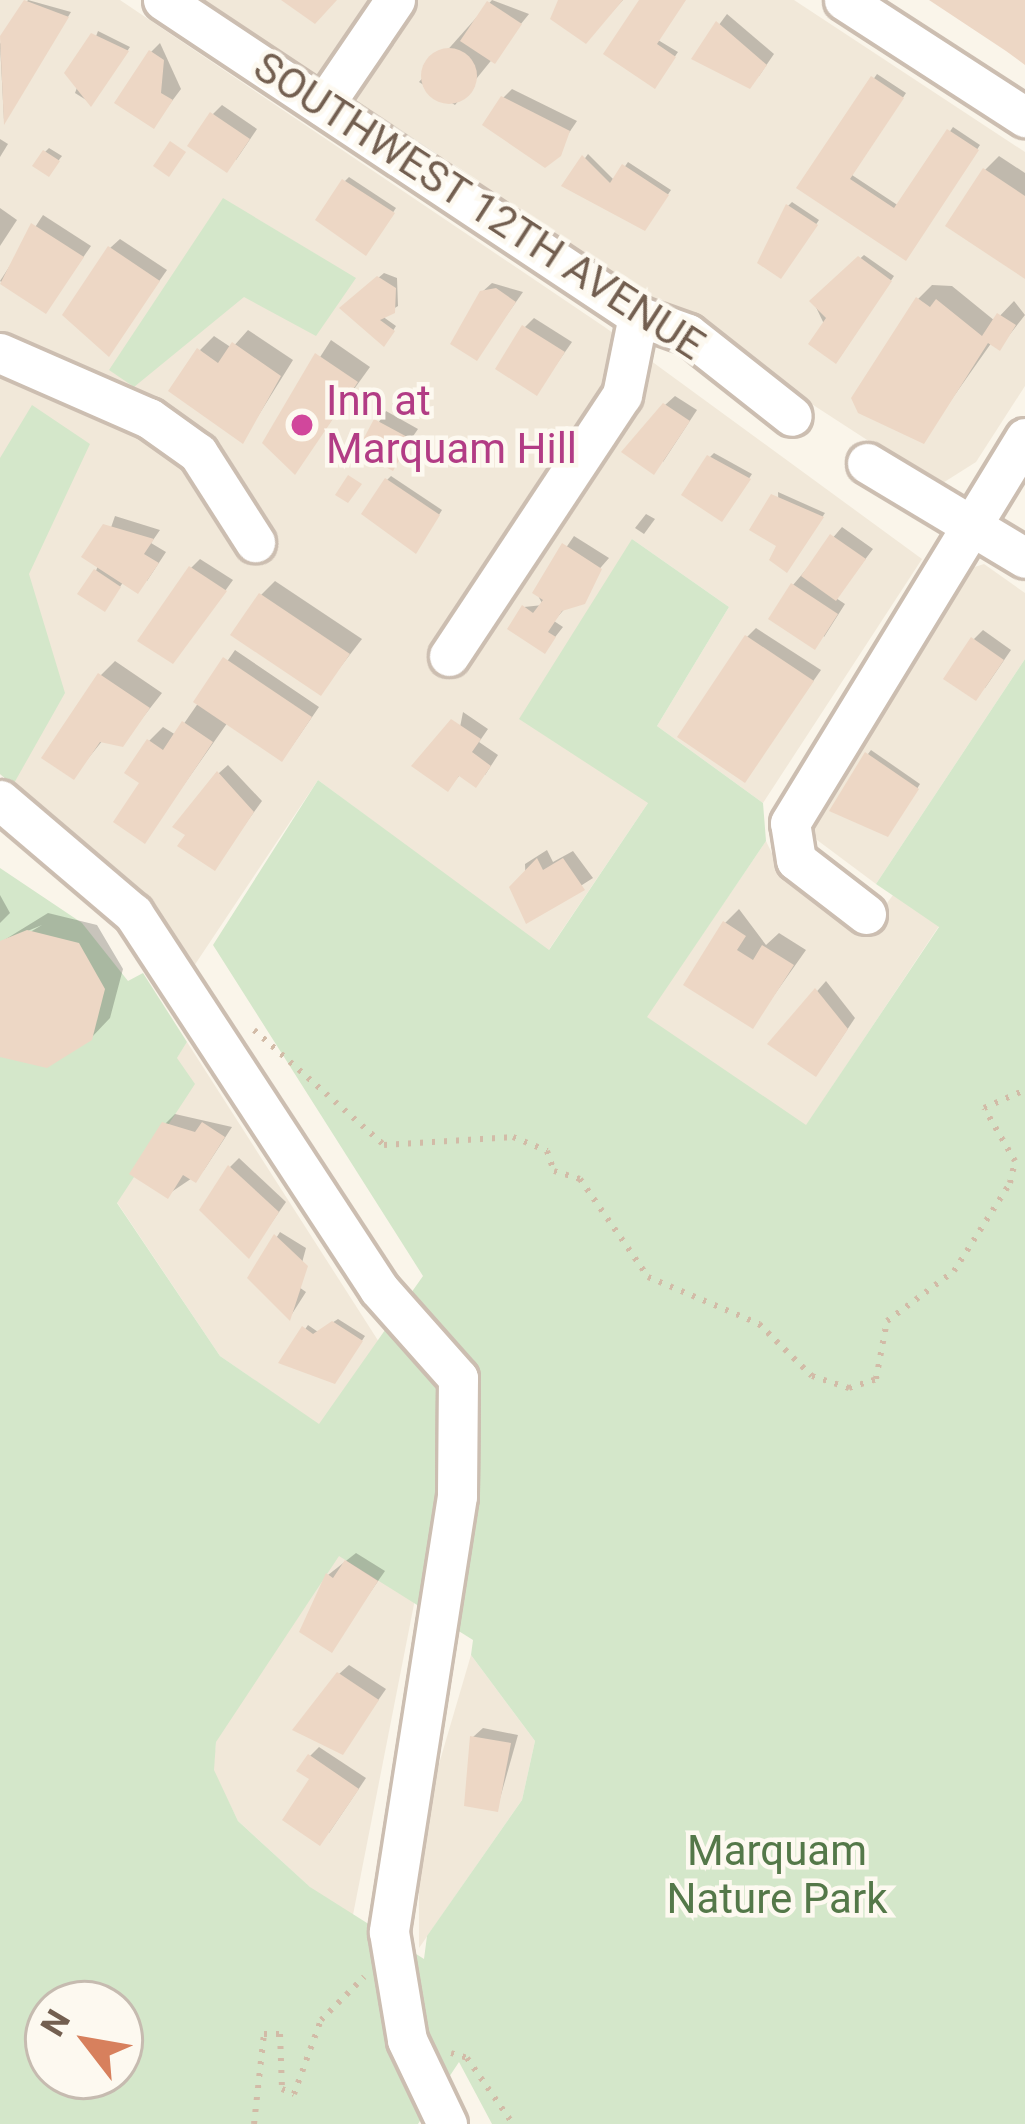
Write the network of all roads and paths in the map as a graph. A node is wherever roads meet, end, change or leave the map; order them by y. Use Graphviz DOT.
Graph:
graph roads {
  1 [pos="163,0"];
  2 [pos="394,0"];
  3 [pos="856,3"];
  4 [pos="323,106"];
  5 [pos="1025,117"];
  6 [pos="638,316"];
  7 [pos="0,353"];
  8 [pos="792,416"];
  9 [pos="1025,438"];
  10 [pos="867,463"];
  11 [pos="967,524"];
  12 [pos="255,542"];
  13 [pos="1025,558"];
  14 [pos="449,656"];
  15 [pos="0,800"];
  16 [pos="866,914"];
  17 [pos="244,1021"];
  18 [pos="1025,1090"];
  19 [pos="391,1974"];
  20 [pos="407,2040"];
  21 [pos="254,2124"];
  22 [pos="447,2124"];
  23 [pos="513,2124"];
  1 -- 4 [label="street, SOUTHWEST 12TH AVENUE"];
  2 -- 4 [label="street"];
  3 -- 5 [label="street"];
  4 -- 6 [label="street, SOUTHWEST 12TH AVENUE"];
  6 -- 8 [label="street, SOUTHWEST 12TH AVENUE"];
  6 -- 14 [label="street"];
  7 -- 12 [label="street"];
  9 -- 11 [label="street"];
  10 -- 11 [label="street"];
  11 -- 13 [label="street"];
  11 -- 16 [label="street"];
  15 -- 19 [label="street"];
  17 -- 18 [label="path"];
  19 -- 20 [label="street"];
  19 -- 21 [label="path"];
  20 -- 22 [label="street"];
  20 -- 23 [label="path"];
}
